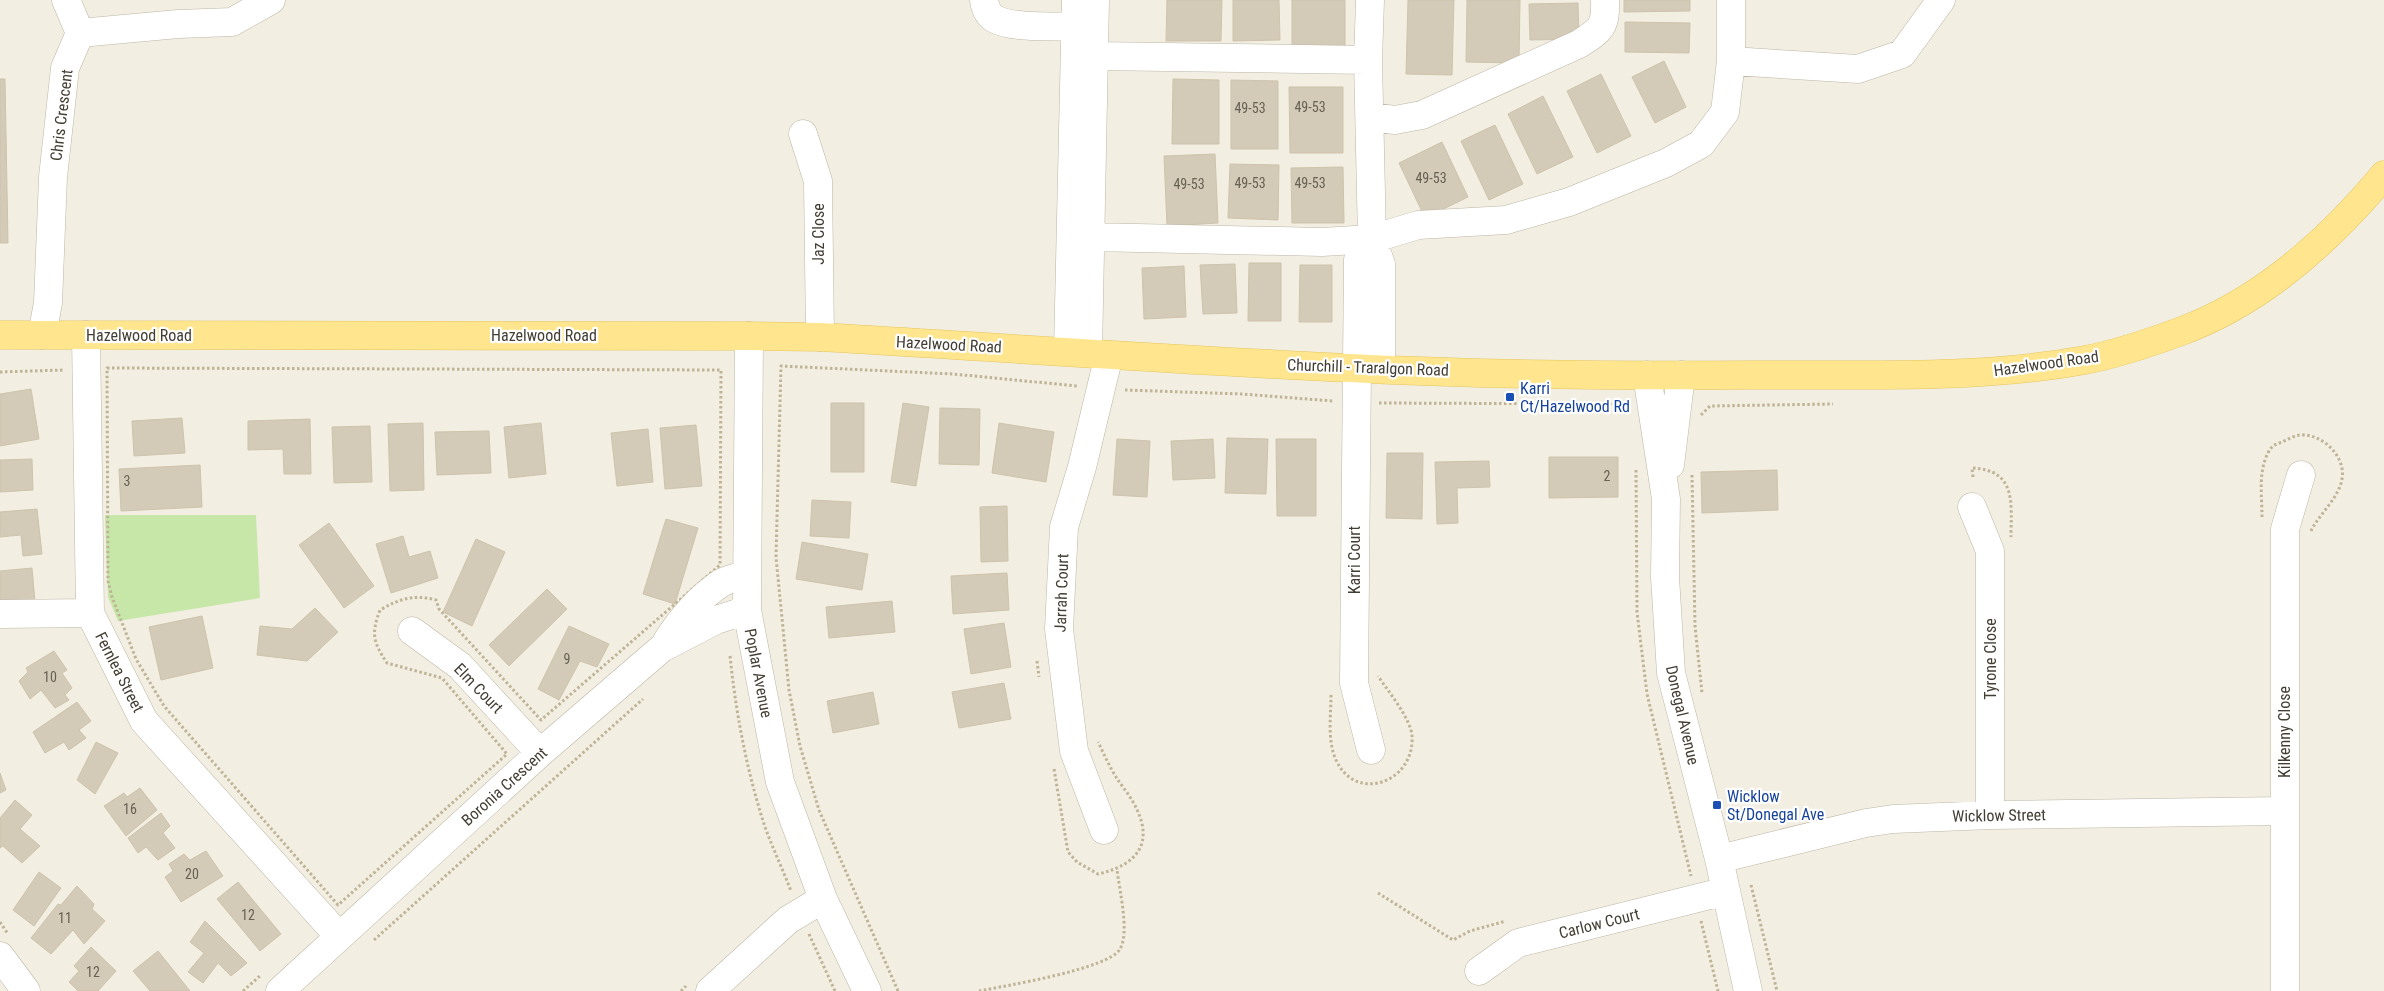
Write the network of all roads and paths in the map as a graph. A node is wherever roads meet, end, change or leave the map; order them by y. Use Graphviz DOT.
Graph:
graph roads {
  1 [pos="66,0"];
  2 [pos="271,0"];
  3 [pos="984,0"];
  4 [pos="1370,0"];
  5 [pos="1605,0"];
  6 [pos="1731,0"];
  7 [pos="1941,0"];
  8 [pos="1085,10"];
  9 [pos="80,33"];
  10 [pos="1368,60"];
  11 [pos="1731,61"];
  12 [pos="1087,64"];
  13 [pos="1370,117"];
  14 [pos="803,134"];
  15 [pos="2384,175"];
  16 [pos="1092,237"];
  17 [pos="1372,239"];
  18 [pos="0,335"];
  19 [pos="42,335"];
  20 [pos="86,335"];
  21 [pos="749,336"];
  22 [pos="820,337"];
  23 [pos="1088,353"];
  24 [pos="1369,369"];
  25 [pos="0,372"];
  26 [pos="1648,375"];
  27 [pos="1681,375"];
  28 [pos="66,380"];
  29 [pos="1075,395"];
  30 [pos="1122,399"];
  31 [pos="1833,404"];
  32 [pos="1334,410"];
  33 [pos="1378,411"];
  34 [pos="1631,415"];
  35 [pos="1699,417"];
  36 [pos="1636,460"];
  37 [pos="1692,467"];
  38 [pos="2301,475"];
  39 [pos="1972,477"];
  40 [pos="1666,499"];
  41 [pos="1972,507"];
  42 [pos="2262,526"];
  43 [pos="2309,538"];
  44 [pos="2011,545"];
  45 [pos="720,565"];
  46 [pos="747,574"];
  47 [pos="747,610"];
  48 [pos="90,613"];
  49 [pos="0,614"];
  50 [pos="412,631"];
  51 [pos="662,648"];
  52 [pos="1037,658"];
  53 [pos="1375,672"];
  54 [pos="1040,686"];
  55 [pos="1331,691"];
  56 [pos="1703,695"];
  57 [pos="644,698"];
  58 [pos="1096,739"];
  59 [pos="1371,750"];
  60 [pos="540,753"];
  61 [pos="1053,762"];
  62 [pos="2283,811"];
  63 [pos="1990,815"];
  64 [pos="1104,830"];
  65 [pos="1719,859"];
  66 [pos="1117,869"];
  67 [pos="1682,881"];
  68 [pos="1738,887"];
  69 [pos="1378,893"];
  70 [pos="824,899"];
  71 [pos="1700,917"];
  72 [pos="1511,920"];
  73 [pos="339,936"];
  74 [pos="801,937"];
  75 [pos="373,940"];
  76 [pos="0,956"];
  77 [pos="1479,971"];
  78 [pos="26,991"];
  79 [pos="280,991"];
  80 [pos="710,991"];
  81 [pos="835,991"];
  82 [pos="867,991"];
  83 [pos="898,991"];
  84 [pos="978,991"];
  85 [pos="1718,991"];
  86 [pos="1748,991"];
  87 [pos="1777,991"];
  88 [pos="2285,991"];
  1 -- 9 [label="street"];
  2 -- 9 [label="street"];
  3 -- 8 [label="street"];
  4 -- 10 [label="street, Karri Court"];
  5 -- 13 [label="street"];
  6 -- 11 [label="street"];
  7 -- 11 [label="street"];
  8 -- 12 [label="street"];
  9 -- 19 [label="street, Chris Crescent"];
  10 -- 12 [label="street"];
  10 -- 13 [label="street, Karri Court"];
  11 -- 17 [label="street"];
  12 -- 16 [label="street"];
  12 -- 23 [label="street"];
  13 -- 17 [label="street, Karri Court"];
  14 -- 22 [label="street, Jaz Close"];
  15 -- 27 [label="main road, Hazelwood Road"];
  16 -- 17 [label="street"];
  16 -- 23 [label="street"];
  17 -- 24 [label="street, Karri Court"];
  18 -- 19 [label="main road, Hazelwood Road"];
  19 -- 20 [label="main road, Hazelwood Road"];
  20 -- 21 [label="main road, Hazelwood Road"];
  20 -- 48 [label="street, Fernlea Street"];
  21 -- 22 [label="main road, Hazelwood Road"];
  21 -- 46 [label="street, Poplar Avenue"];
  22 -- 23 [label="main road, Hazelwood Road"];
  23 -- 24 [label="main road, Churchill - Traralgon Road"];
  23 -- 64 [label="street, Jarrah Court"];
  24 -- 26 [label="main road, Churchill - Traralgon Road"];
  24 -- 59 [label="street, Karri Court"];
  25 -- 28 [label="path"];
  26 -- 27 [label="main road, Hazelwood Road"];
  26 -- 40 [label="street, Donegal Avenue"];
  27 -- 40 [label="street"];
  29 -- 83 [label="path"];
  30 -- 32 [label="path"];
  31 -- 35 [label="path"];
  33 -- 34 [label="path"];
  36 -- 67 [label="path"];
  37 -- 56 [label="path"];
  38 -- 62 [label="street, Kilkenny Close"];
  39 -- 44 [label="path"];
  40 -- 65 [label="street, Donegal Avenue"];
  41 -- 63 [label="street, Tyrone Close"];
  42 -- 43 [label="path"];
  45 -- 45 [label="path"];
  46 -- 47 [label="street, Poplar Avenue"];
  46 -- 51 [label="street"];
  47 -- 51 [label="street, Boronia Crescent"];
  47 -- 70 [label="street, Poplar Avenue"];
  48 -- 49 [label="street"];
  48 -- 73 [label="street, Fernlea Street"];
  50 -- 60 [label="street, Elm Court"];
  51 -- 60 [label="street, Boronia Crescent"];
  52 -- 54 [label="path"];
  53 -- 55 [label="path"];
  57 -- 75 [label="path"];
  58 -- 66 [label="path"];
  60 -- 73 [label="street, Boronia Crescent"];
  61 -- 66 [label="path"];
  62 -- 63 [label="street, Wicklow Street"];
  62 -- 88 [label="street, Kilkenny Close"];
  63 -- 65 [label="street, Wicklow Street"];
  65 -- 68 [label="street, Donegal Avenue"];
  66 -- 84 [label="path"];
  68 -- 77 [label="street, Carlow Court"];
  68 -- 86 [label="street, Donegal Avenue"];
  68 -- 87 [label="path"];
  69 -- 72 [label="path"];
  70 -- 80 [label="street"];
  70 -- 82 [label="street, Poplar Avenue"];
  71 -- 85 [label="path"];
  73 -- 79 [label="street, Boronia Crescent"];
  74 -- 81 [label="path"];
  76 -- 78 [label="street"];
}
